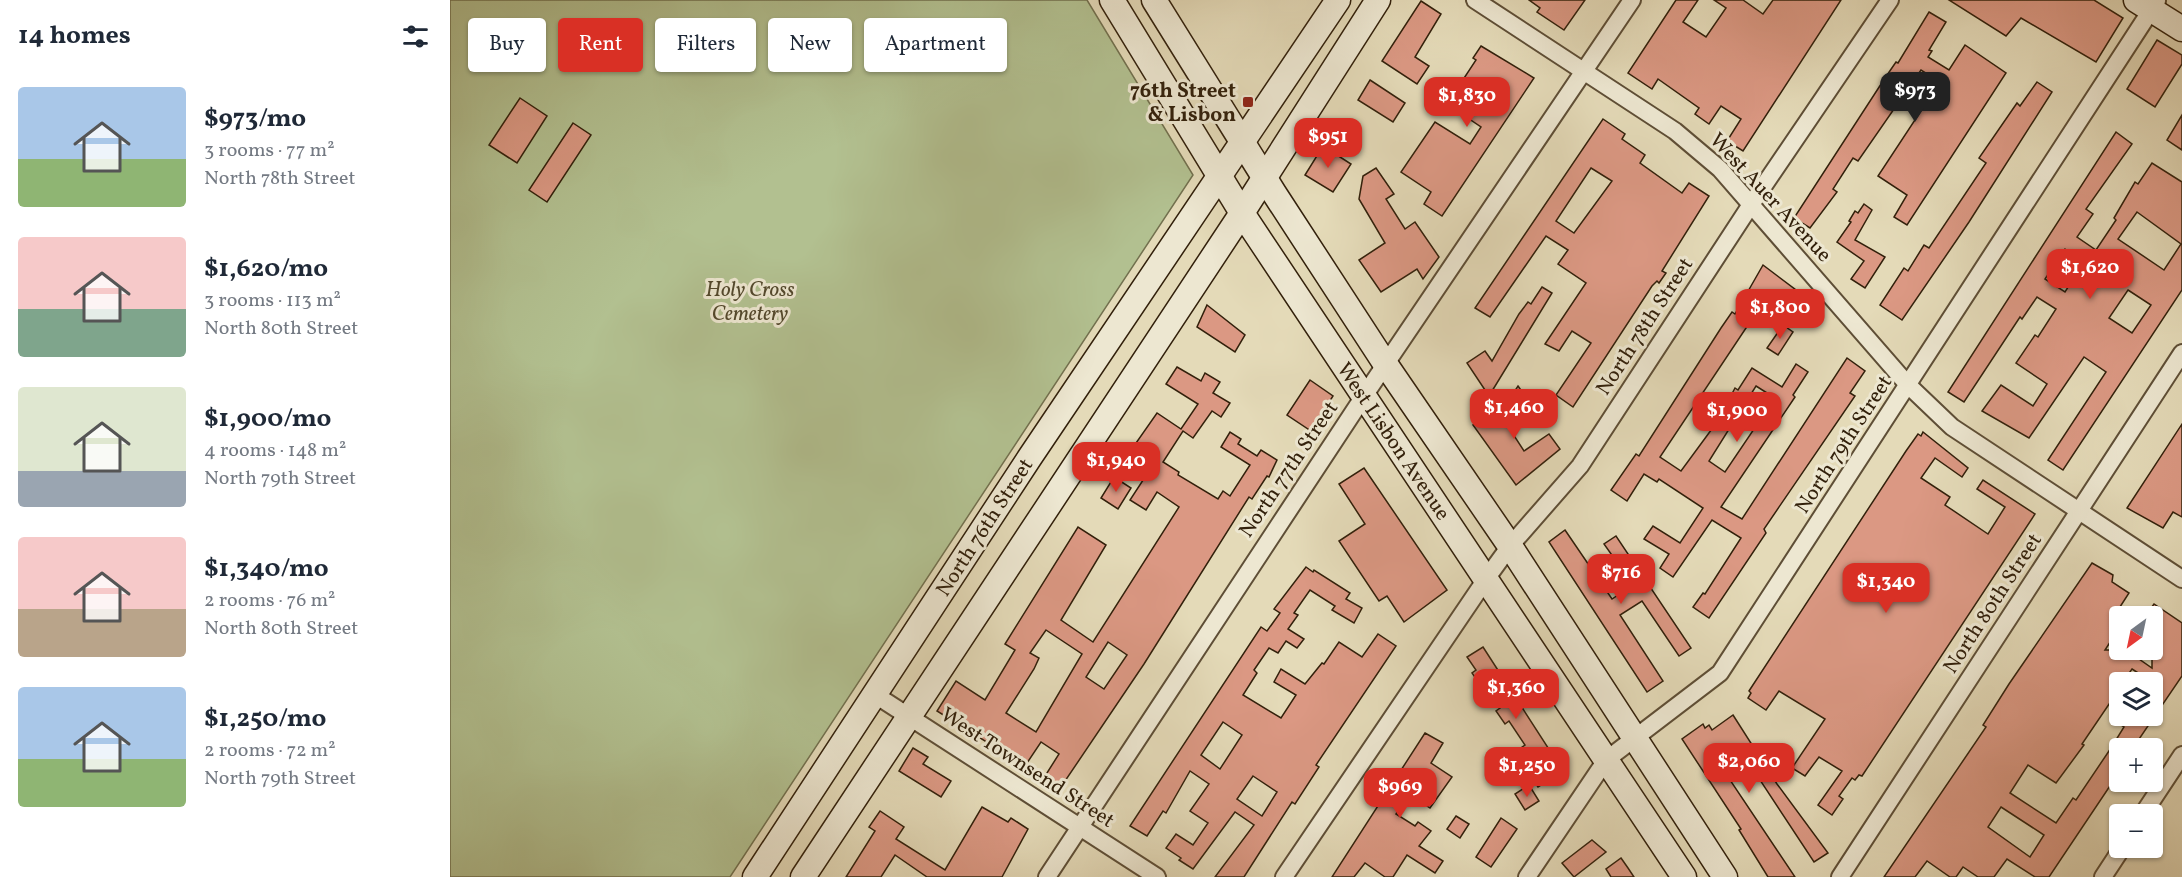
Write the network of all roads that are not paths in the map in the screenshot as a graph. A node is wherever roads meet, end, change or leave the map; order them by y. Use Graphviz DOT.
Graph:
graph roads {
  1 [pos="1112,0"];
  2 [pos="1154,0"];
  3 [pos="1338,0"];
  4 [pos="1378,0"];
  5 [pos="1476,0"];
  6 [pos="1632,0"];
  7 [pos="1890,0"];
  8 [pos="2148,3"];
  9 [pos="2182,29"];
  10 [pos="1585,73"];
  11 [pos="1242,142"];
  12 [pos="1220,176"];
  13 [pos="1264,178"];
  14 [pos="1752,202"];
  15 [pos="1242,213"];
  16 [pos="2182,353"];
  17 [pos="1386,365"];
  18 [pos="1908,385"];
  19 [pos="1364,396"];
  20 [pos="2079,512"];
  21 [pos="1510,546"];
  22 [pos="1486,579"];
  23 [pos="2182,579"];
  24 [pos="874,694"];
  25 [pos="908,716"];
  26 [pos="1632,738"];
  27 [pos="2182,755"];
  28 [pos="1606,760"];
  29 [pos="2150,804"];
  30 [pos="1079,826"];
  31 [pos="2115,858"];
  32 [pos="755,877"];
  33 [pos="803,877"];
  34 [pos="1047,877"];
  35 [pos="1157,877"];
  36 [pos="1284,877"];
  37 [pos="1527,877"];
  38 [pos="1683,877"];
  39 [pos="1725,877"];
  40 [pos="1840,877"];
  41 [pos="2103,877"];
  1 -- 12 [label="main road, West Lisbon Avenue"];
  2 -- 11 [label="main road, West Lisbon Avenue"];
  3 -- 11 [label="main road, North 76th Street"];
  4 -- 13 [label="main road, North 76th Street"];
  5 -- 10 [label="street, West Auer Avenue"];
  6 -- 10 [label="street, North 77th Street"];
  7 -- 14 [label="street, North 78th Street"];
  8 -- 9 [label="main road"];
  8 -- 18 [label="street, North 79th Street"];
  10 -- 14 [label="street, West Auer Avenue"];
  10 -- 17 [label="street, North 77th Street"];
  11 -- 12 [label="main road, North 76th Street"];
  11 -- 13 [label="main road, West Lisbon Avenue"];
  12 -- 15 [label="main road, West Lisbon Avenue"];
  12 -- 24 [label="main road, North 76th Street"];
  13 -- 15 [label="main road, North 76th Street"];
  13 -- 17 [label="main road, West Lisbon Avenue"];
  14 -- 18 [label="street, West Auer Avenue"];
  14 -- 21 [label="street, North 78th Street"];
  15 -- 19 [label="main road, West Lisbon Avenue"];
  15 -- 25 [label="main road, North 76th Street"];
  16 -- 20 [label="street, North 80th Street"];
  17 -- 19 [label="street, North 77th Street"];
  17 -- 21 [label="main road, West Lisbon Avenue"];
  18 -- 20 [label="street, West Auer Avenue"];
  18 -- 26 [label="street, North 79th Street"];
  19 -- 22 [label="main road, West Lisbon Avenue"];
  19 -- 30 [label="street, North 77th Street"];
  20 -- 23 [label="street, West Auer Avenue"];
  20 -- 40 [label="street, North 80th Street"];
  21 -- 22 [label="street, North 78th Street"];
  21 -- 26 [label="main road, West Lisbon Avenue"];
  22 -- 28 [label="main road, West Lisbon Avenue"];
  22 -- 36 [label="street, North 78th Street"];
  24 -- 25 [label="street, West Townsend Street"];
  24 -- 32 [label="main road, North 76th Street"];
  25 -- 30 [label="street, West Townsend Street"];
  25 -- 33 [label="main road, North 76th Street"];
  26 -- 28 [label="street, North 79th Street"];
  26 -- 39 [label="main road, West Lisbon Avenue"];
  27 -- 29 [label="street"];
  28 -- 37 [label="street, North 79th Street"];
  28 -- 38 [label="main road, West Lisbon Avenue"];
  30 -- 34 [label="street, North 77th Street"];
  30 -- 35 [label="street, West Townsend Street"];
  31 -- 41 [label="street"];
}
